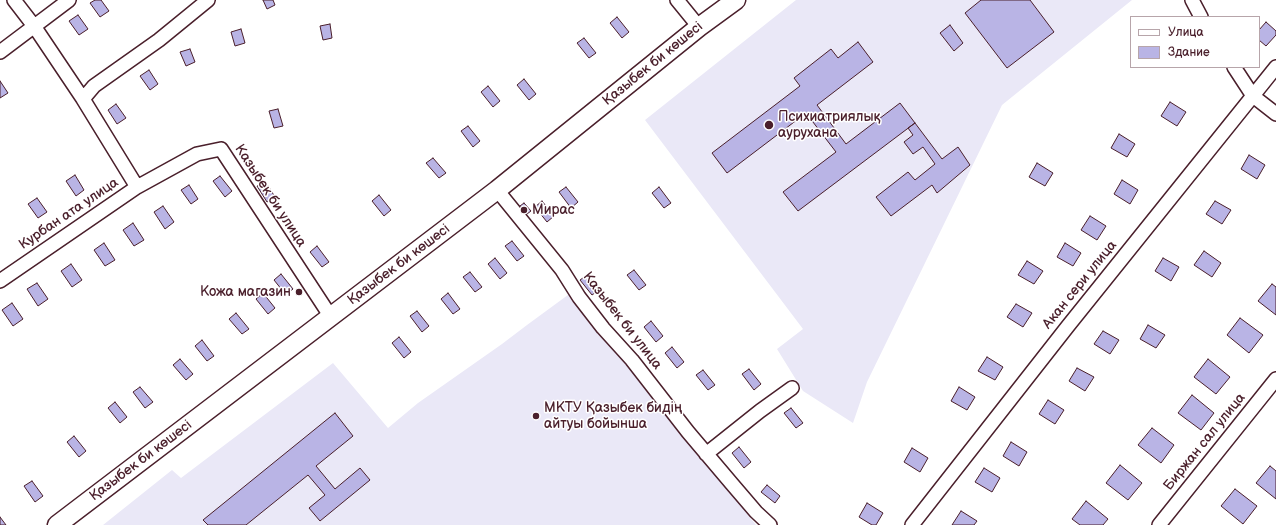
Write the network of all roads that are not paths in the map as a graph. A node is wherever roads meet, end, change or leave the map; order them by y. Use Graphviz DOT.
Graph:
graph roads {
  1 [pos="14,0"];
  2 [pos="70,0"];
  3 [pos="208,0"];
  4 [pos="677,0"];
  5 [pos="736,0"];
  6 [pos="1192,0"];
  7 [pos="1200,16"];
  8 [pos="34,26"];
  9 [pos="699,26"];
  10 [pos="0,52"];
  11 [pos="1276,67"];
  12 [pos="1235,68"];
  13 [pos="1253,96"];
  14 [pos="83,99"];
  15 [pos="1276,114"];
  16 [pos="137,187"];
  17 [pos="497,190"];
  18 [pos="0,281"];
  19 [pos="331,317"];
  20 [pos="1276,379"];
  21 [pos="792,388"];
  22 [pos="706,454"];
  23 [pos="57,525"];
  24 [pos="770,525"];
  25 [pos="912,525"];
  26 [pos="1159,525"];
  1 -- 8 [label="street, Курбан ата улица"];
  2 -- 8 [label="street"];
  3 -- 14 [label="street"];
  4 -- 9 [label="street"];
  5 -- 9 [label="main road, Қазыбек би көшесі"];
  6 -- 7 [label="street"];
  8 -- 10 [label="street"];
  8 -- 14 [label="street, Курбан ата улица"];
  9 -- 17 [label="main road, Қазыбек би көшесі"];
  11 -- 13 [label="street, Акан сери улица"];
  12 -- 13 [label="street"];
  13 -- 15 [label="street"];
  13 -- 25 [label="street, Акан сери улица"];
  14 -- 16 [label="street, Курбан ата улица"];
  16 -- 18 [label="street, Курбан ата улица"];
  16 -- 19 [label="street, Казыбек би улица"];
  17 -- 19 [label="main road, Қазыбек би көшесі"];
  17 -- 22 [label="street, Казыбек би улица"];
  19 -- 23 [label="main road, Қазыбек би көшесі"];
  20 -- 26 [label="street, Биржан сал улица"];
  21 -- 22 [label="street"];
  22 -- 24 [label="street, Казыбек би улица"];
}
